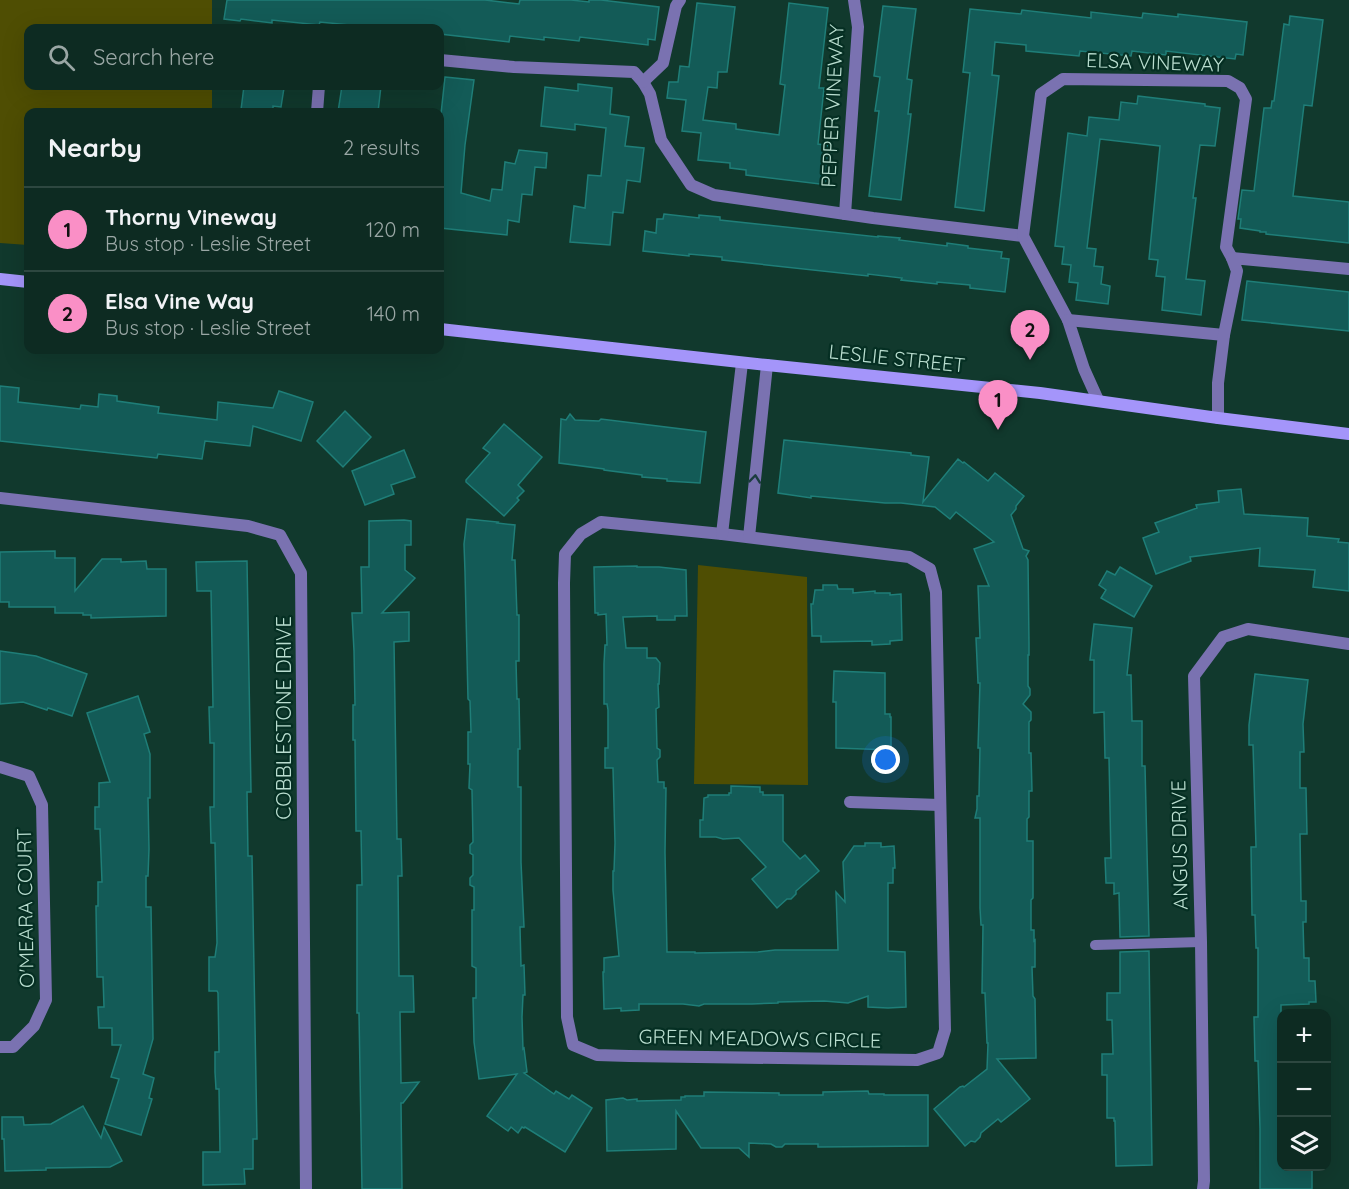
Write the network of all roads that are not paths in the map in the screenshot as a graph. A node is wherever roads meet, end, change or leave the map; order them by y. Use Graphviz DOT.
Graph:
graph roads {
  1 [pos="680,0"];
  2 [pos="854,0"];
  3 [pos="444,60"];
  4 [pos="643,82"];
  5 [pos="320,90"];
  6 [pos="317,108"];
  7 [pos="845,214"];
  8 [pos="1023,236"];
  9 [pos="1232,258"];
  10 [pos="1349,269"];
  11 [pos="0,279"];
  12 [pos="24,282"];
  13 [pos="1068,320"];
  14 [pos="444,328"];
  15 [pos="1224,335"];
  16 [pos="742,363"];
  17 [pos="767,365"];
  18 [pos="1098,400"];
  19 [pos="1218,418"];
  20 [pos="1349,434"];
  21 [pos="0,498"];
  22 [pos="722,534"];
  23 [pos="748,537"];
  24 [pos="1349,644"];
  25 [pos="0,767"];
  26 [pos="850,802"];
  27 [pos="940,805"];
  28 [pos="1201,942"];
  29 [pos="1095,945"];
  30 [pos="0,1047"];
  31 [pos="306,1189"];
  32 [pos="1203,1189"];
  1 -- 4 [label="street"];
  2 -- 7 [label="street, PEPPER VINEWAY"];
  3 -- 4 [label="street"];
  4 -- 7 [label="street"];
  5 -- 6 [label="street"];
  7 -- 8 [label="street"];
  8 -- 9 [label="street, ELSA VINEWAY"];
  8 -- 13 [label="street"];
  9 -- 10 [label="street"];
  9 -- 15 [label="street"];
  11 -- 12 [label="main road"];
  13 -- 15 [label="street"];
  13 -- 18 [label="street"];
  14 -- 16 [label="main road, LESLIE STREET"];
  15 -- 19 [label="street"];
  16 -- 17 [label="main road, LESLIE STREET"];
  16 -- 22 [label="street"];
  17 -- 18 [label="main road, LESLIE STREET"];
  23 -- 17 [label="street, one-way"];
  18 -- 19 [label="main road, LESLIE STREET"];
  19 -- 20 [label="main road, LESLIE STREET"];
  21 -- 31 [label="street, COBBLESTONE DRIVE"];
  22 -- 23 [label="street, GREEN MEADOWS CIRCLE"];
  22 -- 27 [label="street, GREEN MEADOWS CIRCLE"];
  23 -- 27 [label="street, GREEN MEADOWS CIRCLE"];
  24 -- 28 [label="street, ANGUS DRIVE"];
  25 -- 30 [label="street, O'MEARA COURT"];
  26 -- 27 [label="street"];
  28 -- 29 [label="lane"];
  28 -- 32 [label="street, ANGUS DRIVE"];
}
